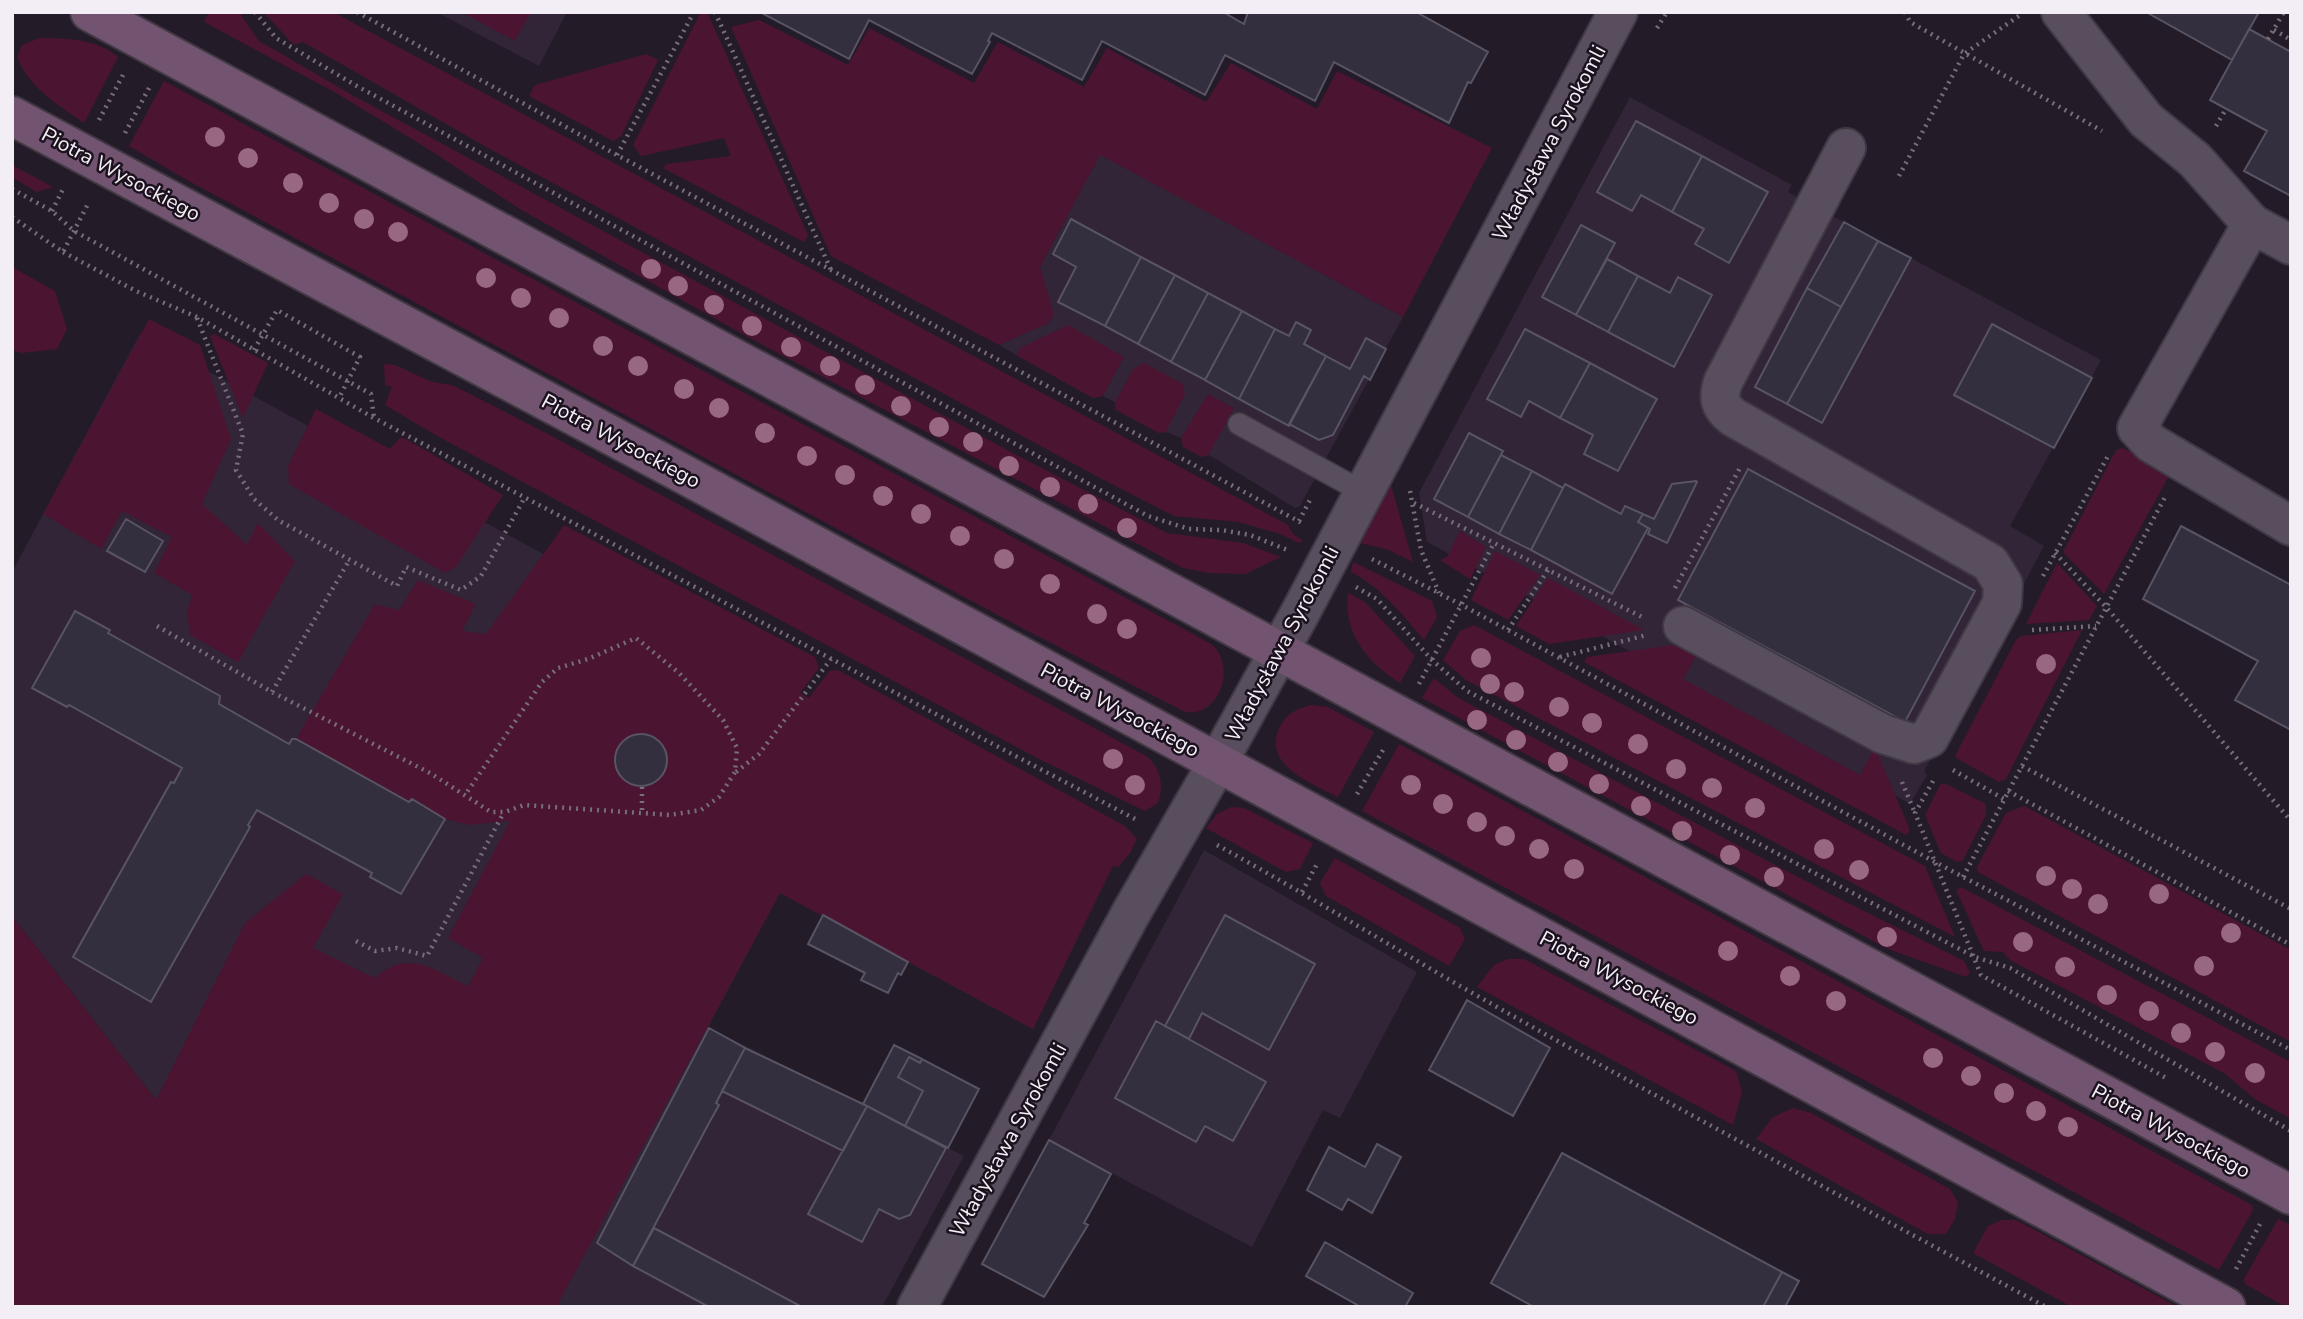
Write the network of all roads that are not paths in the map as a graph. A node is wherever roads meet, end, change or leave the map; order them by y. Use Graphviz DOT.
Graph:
graph roads {
  1 [pos="90,12"];
  2 [pos="1618,12"];
  3 [pos="2061,12"];
  4 [pos="12,116"];
  5 [pos="1846,148"];
  6 [pos="2252,224"];
  7 [pos="2291,245"];
  8 [pos="1240,424"];
  9 [pos="1363,492"];
  10 [pos="2291,526"];
  11 [pos="1669,626"];
  12 [pos="1280,651"];
  13 [pos="1219,762"];
  14 [pos="2285,1192"];
  15 [pos="2222,1305"];
  16 [pos="917,1307"];
  1 -- 12 [label="main road, Piotra Wysockiego"];
  2 -- 9 [label="street, Władysława Syrokomli"];
  3 -- 6 [label="street"];
  4 -- 13 [label="main road, Piotra Wysockiego"];
  5 -- 11 [label="street"];
  6 -- 7 [label="street"];
  6 -- 10 [label="street"];
  8 -- 9 [label="lane"];
  9 -- 12 [label="street, Władysława Syrokomli"];
  12 -- 13 [label="street, Władysława Syrokomli"];
  12 -- 14 [label="main road, Piotra Wysockiego"];
  13 -- 15 [label="main road, Piotra Wysockiego"];
  13 -- 16 [label="street, Władysława Syrokomli"];
}
